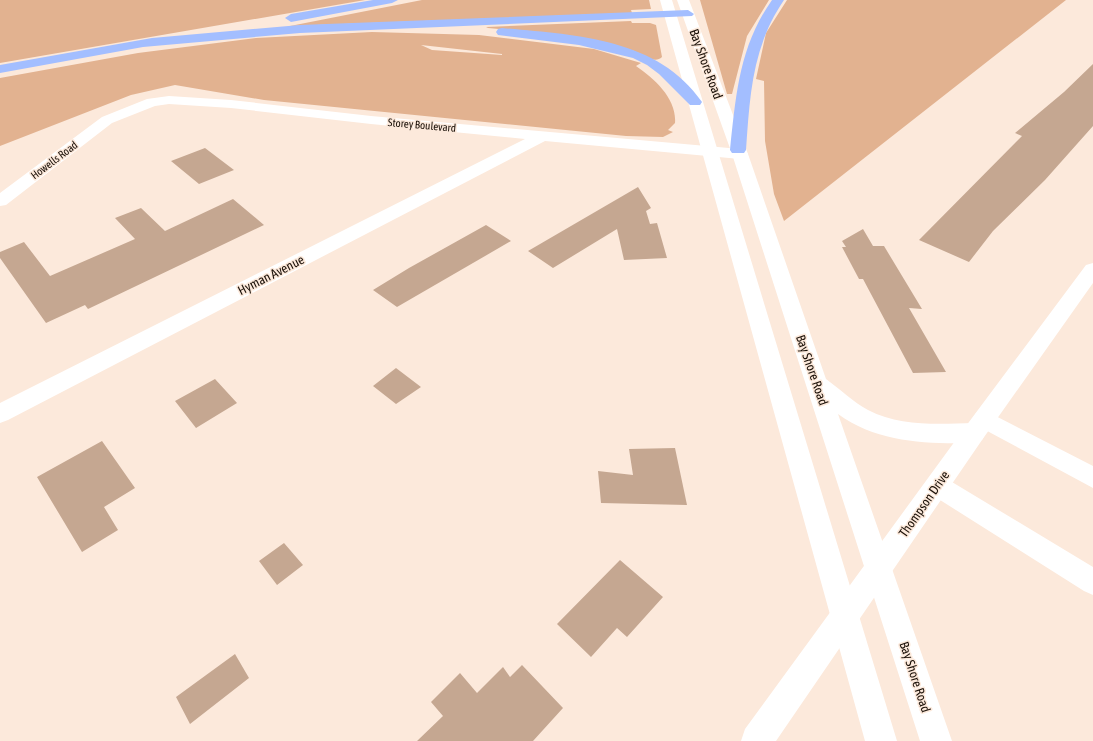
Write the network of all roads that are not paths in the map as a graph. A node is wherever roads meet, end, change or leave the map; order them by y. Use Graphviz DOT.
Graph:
graph roads {
  1 [pos="392,0"];
  2 [pos="778,0"];
  3 [pos="677,7"];
  4 [pos="391,26"];
  5 [pos="139,44"];
  6 [pos="0,69"];
  7 [pos="695,102"];
  8 [pos="107,120"];
  9 [pos="542,136"];
  10 [pos="710,151"];
  11 [pos="739,152"];
  12 [pos="0,201"];
  13 [pos="1093,268"];
  14 [pos="816,382"];
  15 [pos="0,414"];
  16 [pos="979,426"];
  17 [pos="1093,478"];
  18 [pos="938,486"];
  19 [pos="879,569"];
  20 [pos="1093,582"];
  21 [pos="845,616"];
  22 [pos="757,741"];
  23 [pos="881,741"];
  24 [pos="936,741"];
  1 -- 5 [label="highway"];
  2 -- 11 [label="highway"];
  3 -- 4 [label="highway"];
  3 -- 7 [label="main road, Bay Shore Road"];
  3 -- 11 [label="main road, Bay Shore Road"];
  4 -- 5 [label="highway"];
  4 -- 7 [label="highway"];
  5 -- 6 [label="highway"];
  7 -- 10 [label="main road, Bay Shore Road"];
  8 -- 9 [label="main road, Storey Boulevard"];
  8 -- 12 [label="main road, Howells Road"];
  9 -- 10 [label="main road, Storey Boulevard"];
  9 -- 15 [label="main road, Hyman Avenue"];
  10 -- 11 [label="main road, Storey Boulevard"];
  10 -- 21 [label="main road, Bay Shore Road"];
  11 -- 14 [label="main road, Bay Shore Road"];
  13 -- 16 [label="main road, Thompson Drive"];
  14 -- 16 [label="main road"];
  14 -- 19 [label="main road, Bay Shore Road"];
  16 -- 17 [label="lane"];
  16 -- 18 [label="main road, Thompson Drive"];
  18 -- 19 [label="main road, Thompson Drive"];
  18 -- 20 [label="lane"];
  19 -- 21 [label="main road, Thompson Drive"];
  19 -- 24 [label="main road, Bay Shore Road"];
  21 -- 22 [label="main road, Thompson Drive"];
  21 -- 23 [label="main road, Bay Shore Road"];
}
